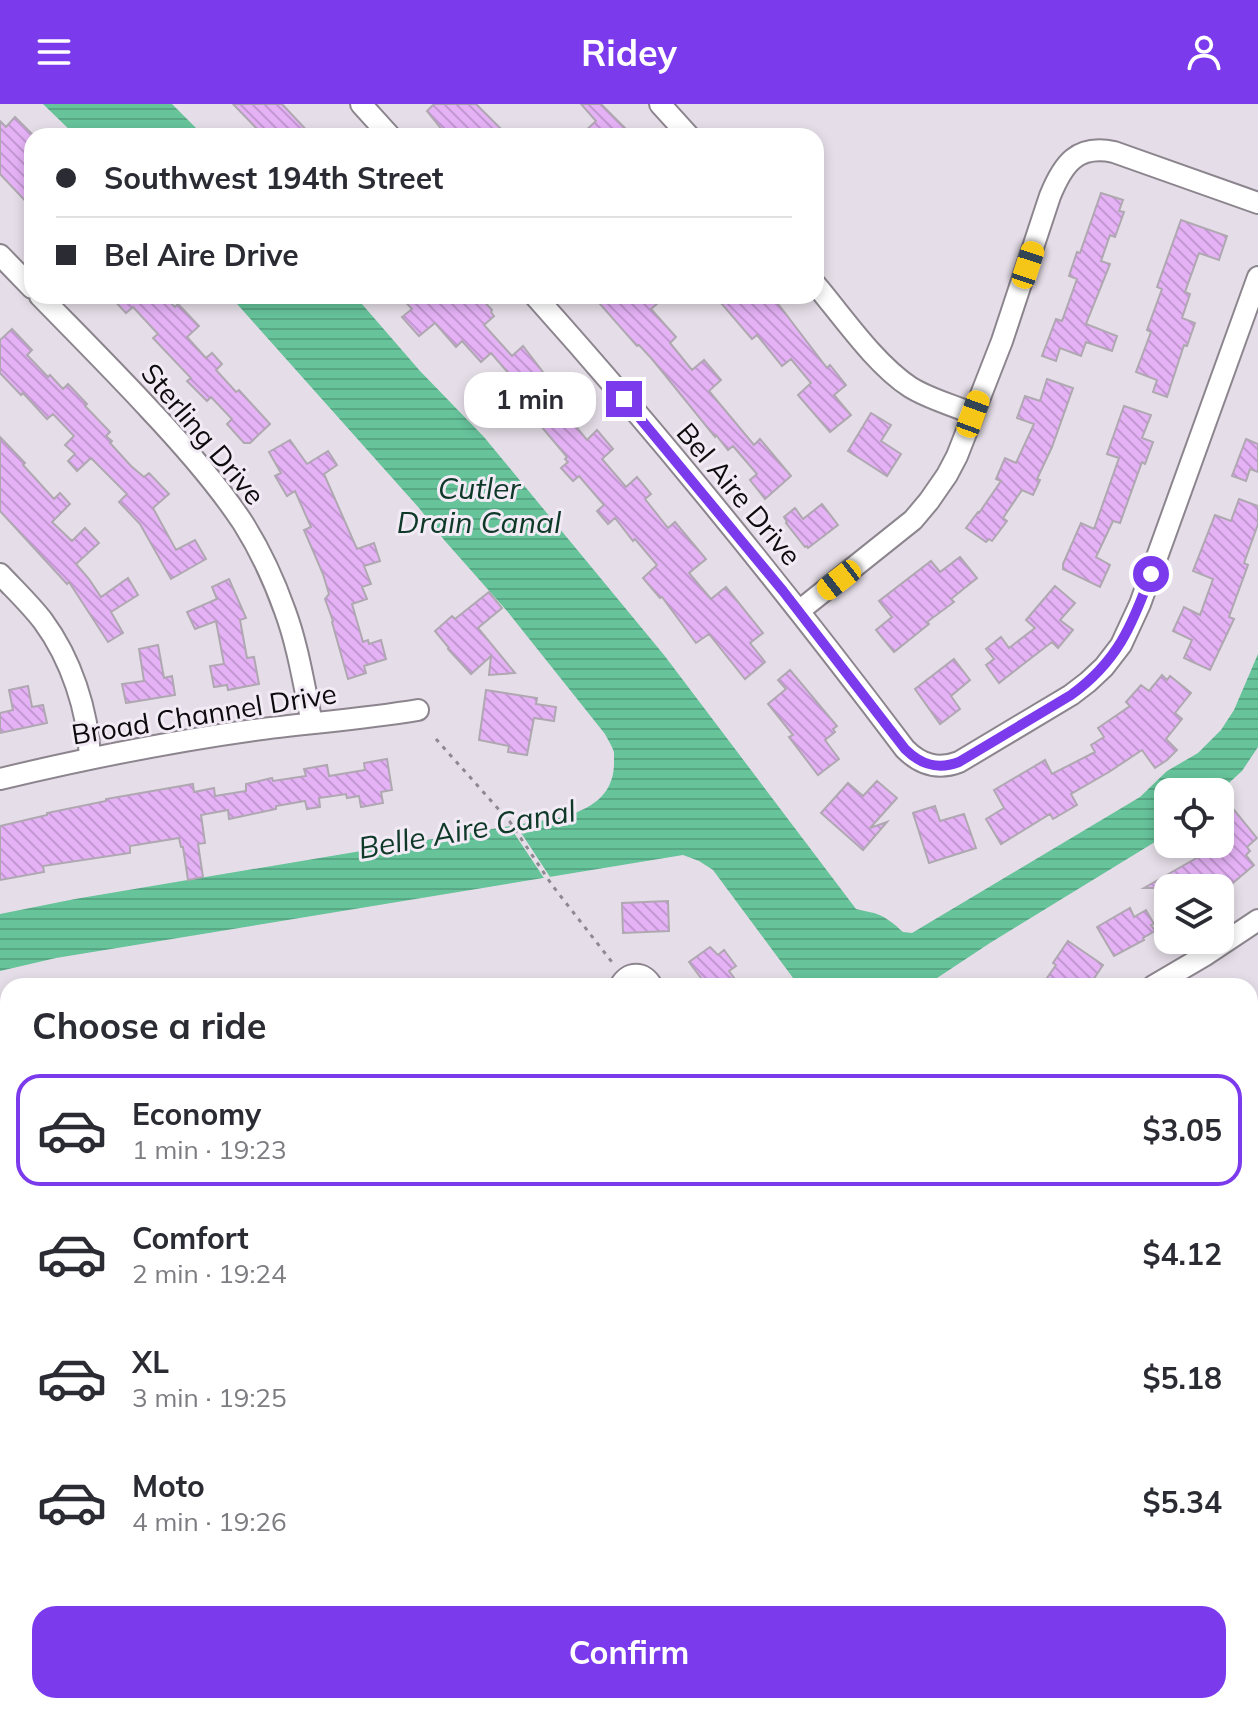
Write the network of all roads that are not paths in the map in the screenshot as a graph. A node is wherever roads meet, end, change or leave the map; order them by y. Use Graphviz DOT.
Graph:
graph roads {
  1 [pos="361,104"];
  2 [pos="660,104"];
  3 [pos="383,128"];
  4 [pos="682,128"];
  5 [pos="1258,203"];
  6 [pos="0,255"];
  7 [pos="1258,277"];
  8 [pos="24,280"];
  9 [pos="824,294"];
  10 [pos="48,304"];
  11 [pos="542,304"];
  12 [pos="973,414"];
  13 [pos="0,574"];
  14 [pos="799,611"];
  15 [pos="418,710"];
  16 [pos="312,723"];
  17 [pos="90,758"];
  18 [pos="0,779"];
  19 [pos="1258,920"];
  20 [pos="627,978"];
  21 [pos="647,978"];
  22 [pos="1167,978"];
  1 -- 3 [label="street"];
  2 -- 4 [label="street"];
  5 -- 12 [label="street"];
  6 -- 8 [label="street"];
  7 -- 14 [label="street, Bel Aire Drive"];
  9 -- 12 [label="street"];
  10 -- 16 [label="street, Sterling Drive"];
  11 -- 14 [label="street, Bel Aire Drive"];
  12 -- 14 [label="street"];
  13 -- 17 [label="street"];
  15 -- 16 [label="street, Broad Channel Drive"];
  16 -- 17 [label="street, Broad Channel Drive"];
  17 -- 18 [label="street, Broad Channel Drive"];
  19 -- 22 [label="street"];
  20 -- 21 [label="street"];
}
